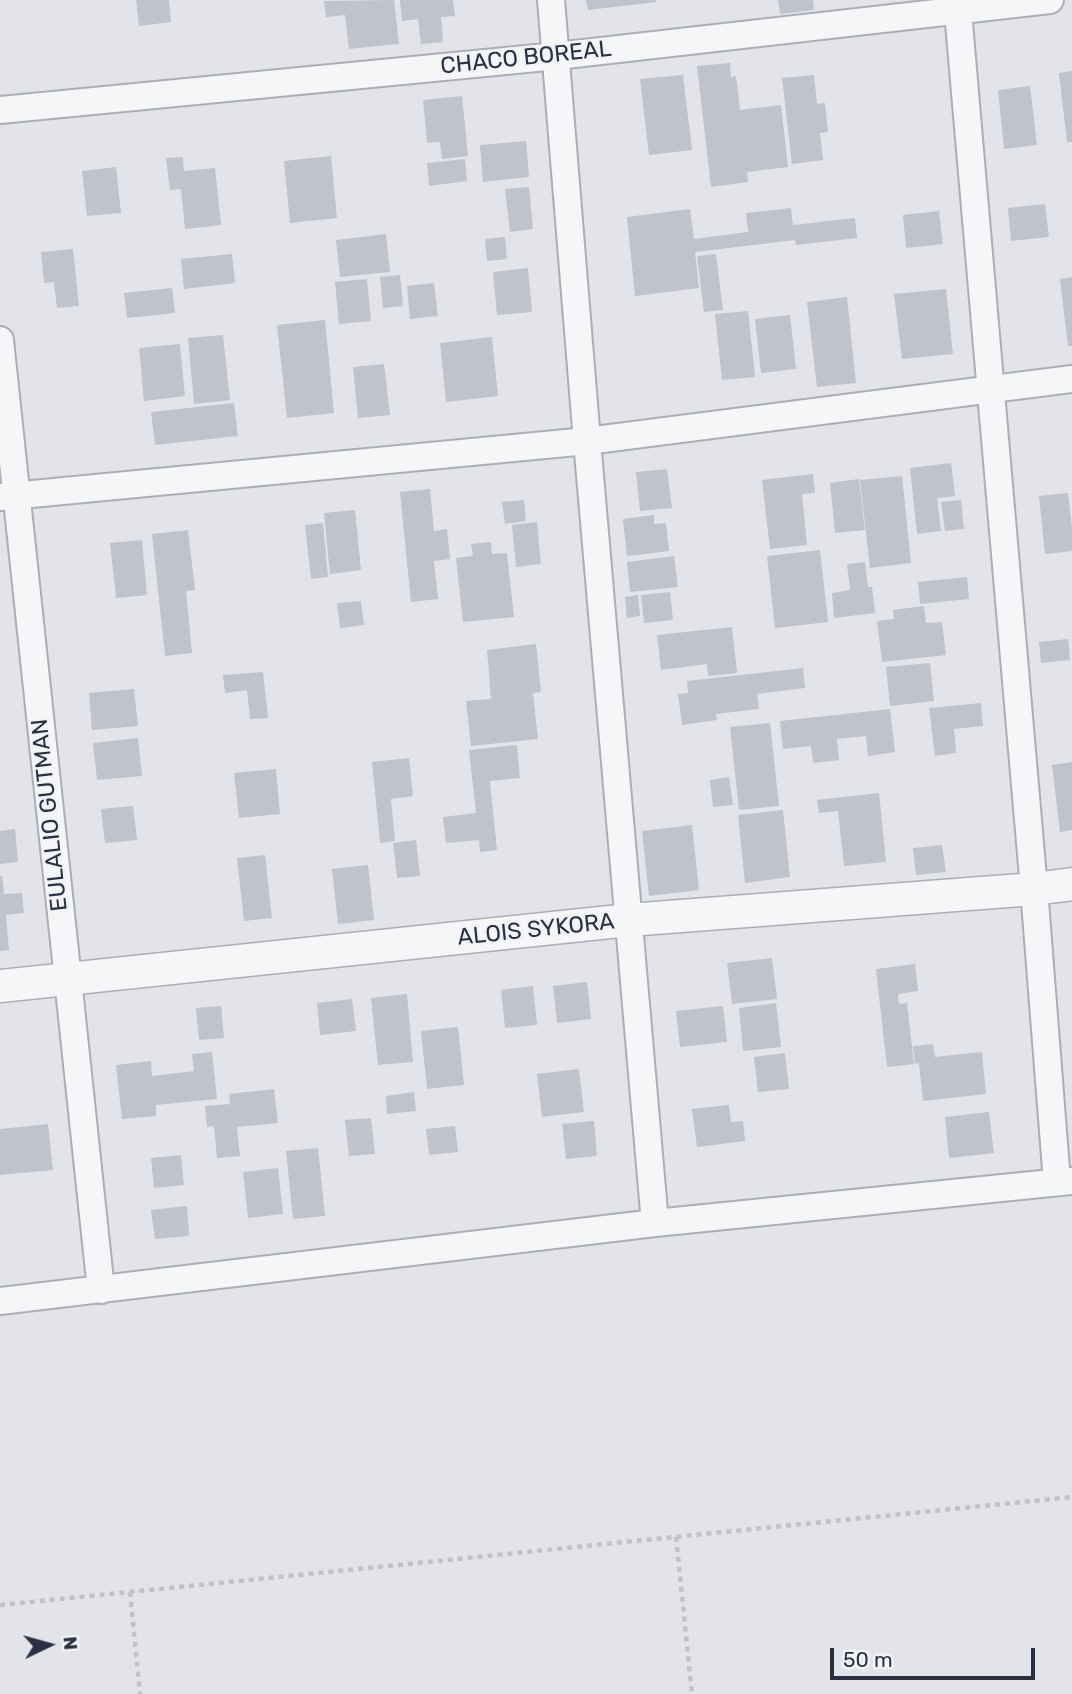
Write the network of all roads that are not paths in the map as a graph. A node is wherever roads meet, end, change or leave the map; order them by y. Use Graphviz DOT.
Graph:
graph roads {
  1 [pos="551,0"];
  2 [pos="1051,0"];
  3 [pos="958,5"];
  4 [pos="556,56"];
  5 [pos="0,110"];
  6 [pos="0,340"];
  7 [pos="1072,379"];
  8 [pos="990,390"];
  9 [pos="587,441"];
  10 [pos="8,496"];
  11 [pos="1072,884"];
  12 [pos="1034,888"];
  13 [pos="629,920"];
  14 [pos="68,978"];
  15 [pos="0,986"];
  16 [pos="1065,1182"];
  17 [pos="655,1223"];
  18 [pos="101,1290"];
  19 [pos="0,1301"];
  1 -- 4 [label="street"];
  2 -- 3 [label="street, CHACO BOREAL"];
  3 -- 4 [label="street, CHACO BOREAL"];
  3 -- 8 [label="street"];
  4 -- 5 [label="street, CHACO BOREAL"];
  4 -- 9 [label="street"];
  6 -- 10 [label="street, EULALIO GUTMAN"];
  7 -- 8 [label="street"];
  8 -- 9 [label="street"];
  8 -- 12 [label="street"];
  9 -- 10 [label="street"];
  9 -- 13 [label="street"];
  10 -- 14 [label="street, EULALIO GUTMAN"];
  11 -- 12 [label="street, ALOIS SYKORA"];
  12 -- 13 [label="street, ALOIS SYKORA"];
  12 -- 16 [label="street"];
  13 -- 14 [label="street, ALOIS SYKORA"];
  13 -- 17 [label="street"];
  14 -- 15 [label="street, ALOIS SYKORA"];
  14 -- 18 [label="street, EULALIO GUTMAN"];
  16 -- 17 [label="street"];
  17 -- 18 [label="street"];
  18 -- 19 [label="street"];
}
